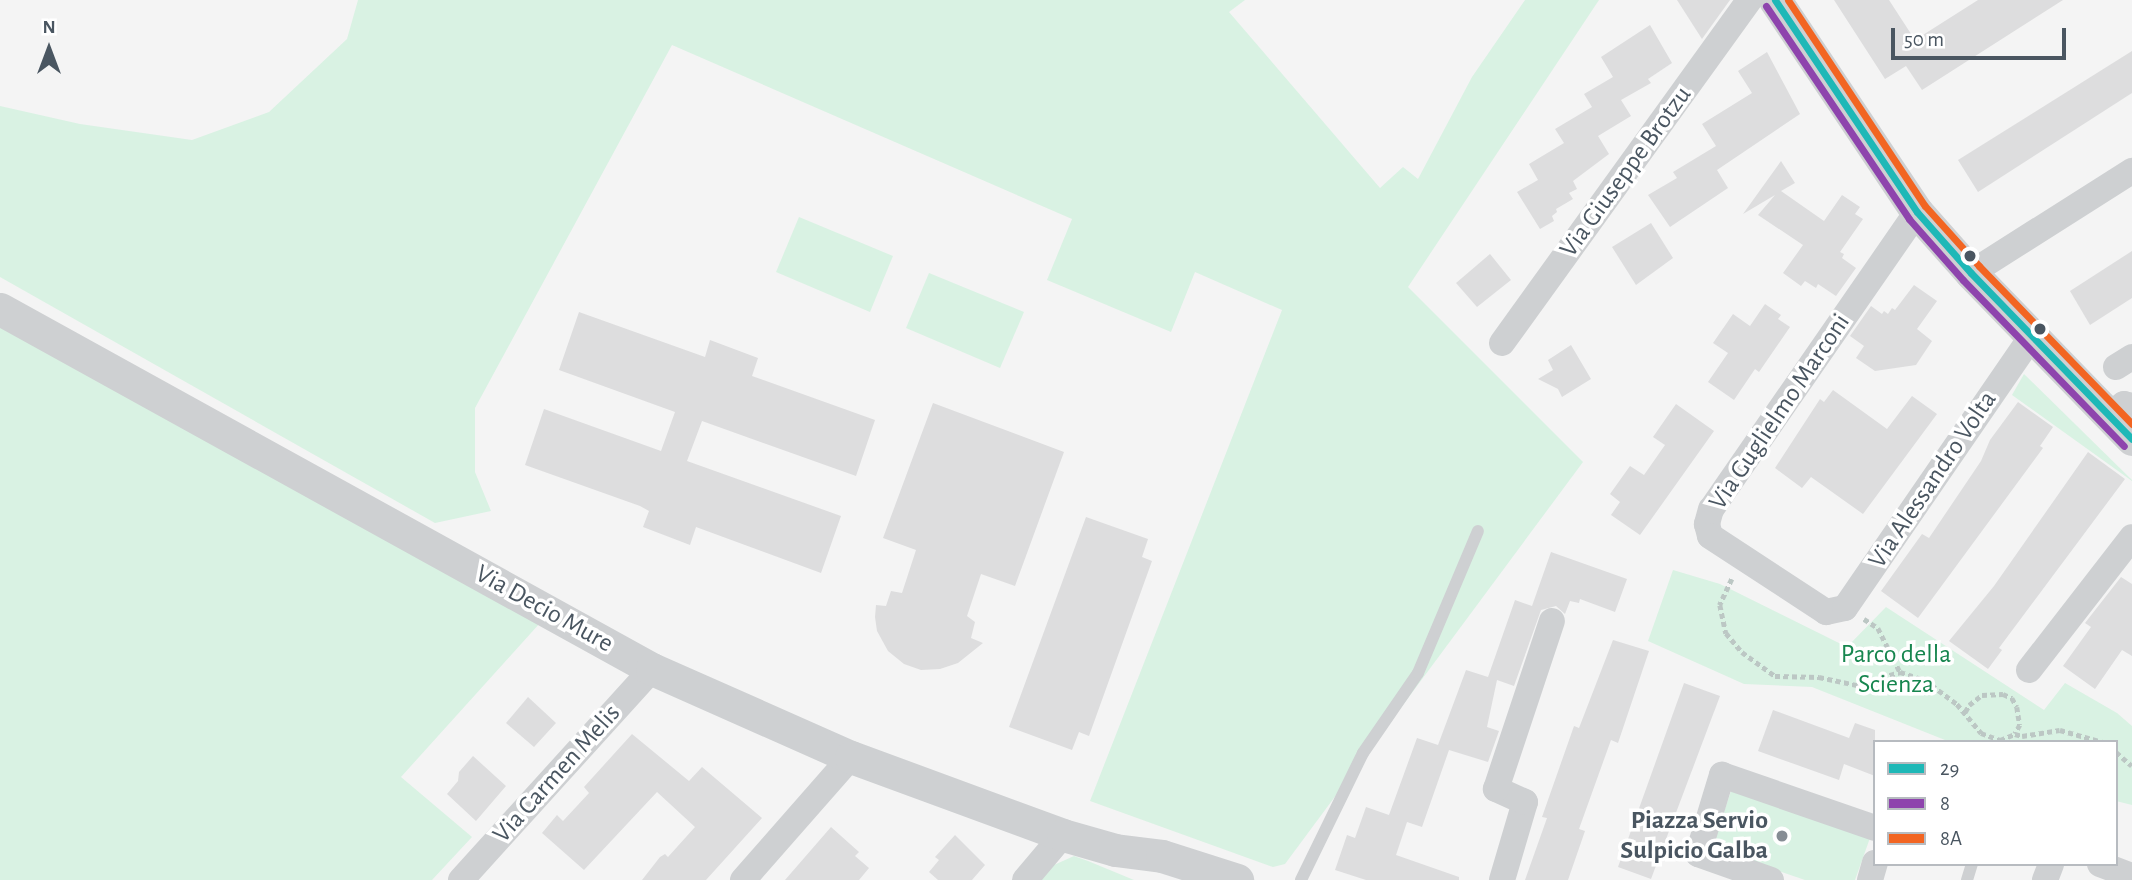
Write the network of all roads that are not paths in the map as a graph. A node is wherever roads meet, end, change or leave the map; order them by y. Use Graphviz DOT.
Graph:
graph roads {
  1 [pos="1749,0"];
  2 [pos="1775,0"];
  3 [pos="2132,171"];
  4 [pos="1917,212"];
  5 [pos="1970,273"];
  6 [pos="0,309"];
  7 [pos="2031,337"];
  8 [pos="1502,343"];
  9 [pos="2120,411"];
  10 [pos="2132,439"];
  11 [pos="1478,531"];
  12 [pos="2132,537"];
  13 [pos="1836,610"];
  14 [pos="1552,621"];
  15 [pos="652,669"];
  16 [pos="2023,681"];
  17 [pos="851,757"];
  18 [pos="1873,827"];
  19 [pos="1063,835"];
  20 [pos="1115,850"];
  21 [pos="2105,866"];
  22 [pos="2132,876"];
  23 [pos="461,880"];
  24 [pos="743,880"];
  25 [pos="1025,880"];
  26 [pos="1158,880"];
  27 [pos="1237,880"];
  28 [pos="1301,880"];
  29 [pos="1502,880"];
  30 [pos="1771,880"];
  1 -- 8 [label="street, Via Giuseppe Brotzu"];
  2 -- 4 [label="street"];
  3 -- 5 [label="street"];
  4 -- 5 [label="street"];
  4 -- 13 [label="street, Via Guglielmo Marconi"];
  5 -- 7 [label="street"];
  6 -- 15 [label="street, Via Decio Mure"];
  7 -- 9 [label="street"];
  7 -- 13 [label="street, Via Alessandro Volta"];
  9 -- 10 [label="street"];
  11 -- 28 [label="lane"];
  12 -- 16 [label="street"];
  14 -- 29 [label="street"];
  15 -- 17 [label="street, Via Decio Mure"];
  15 -- 23 [label="street, Via Carmen Melis"];
  17 -- 19 [label="street, Via Decio Mure"];
  17 -- 24 [label="street"];
  18 -- 30 [label="street"];
  19 -- 20 [label="street, Via Decio Mure"];
  19 -- 25 [label="street"];
  20 -- 26 [label="street, Via Decio Mure"];
  20 -- 27 [label="street, Via Decio Mure"];
  21 -- 22 [label="street"];
}
